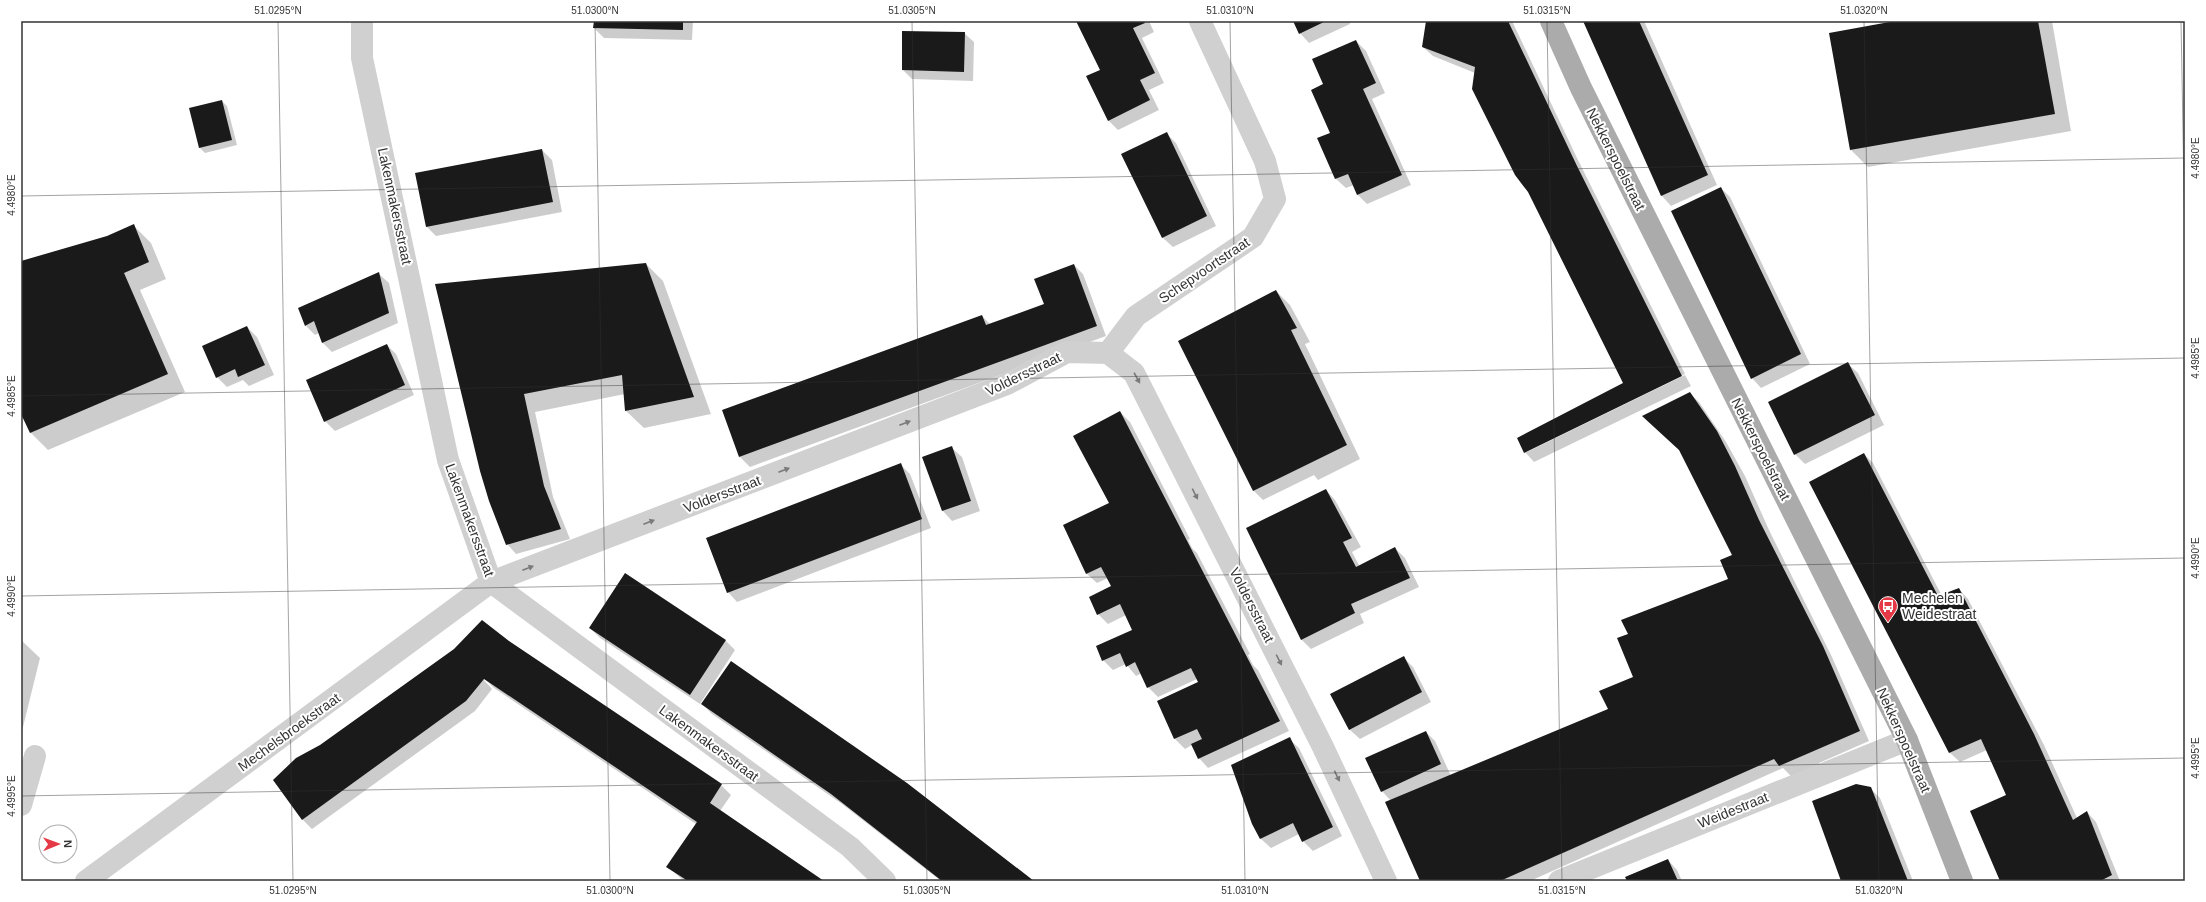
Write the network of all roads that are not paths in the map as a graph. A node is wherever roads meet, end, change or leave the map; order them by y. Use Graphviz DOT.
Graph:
graph roads {
  1 [pos="362,21"];
  2 [pos="1200,21"];
  3 [pos="1551,21"];
  4 [pos="1108,352"];
  5 [pos="491,582"];
  6 [pos="1907,740"];
  7 [pos="35,756"];
  8 [pos="21,805"];
  9 [pos="86,881"];
  10 [pos="885,881"];
  11 [pos="1386,881"];
  12 [pos="1559,881"];
  13 [pos="1962,881"];
  1 -- 5 [label="street, Lakenmakersstraat"];
  2 -- 4 [label="street, Schepvoortstraat"];
  3 -- 6 [label="main road, Nekkerspoelstraat"];
  5 -- 4 [label="street, Voldersstraat, one-way"];
  4 -- 11 [label="street, Voldersstraat, one-way"];
  5 -- 9 [label="street, Mechelsbroekstraat"];
  5 -- 10 [label="street, Lakenmakersstraat"];
  6 -- 12 [label="street, Weidestraat"];
  6 -- 13 [label="main road, Nekkerspoelstraat"];
  7 -- 8 [label="street"];
}
